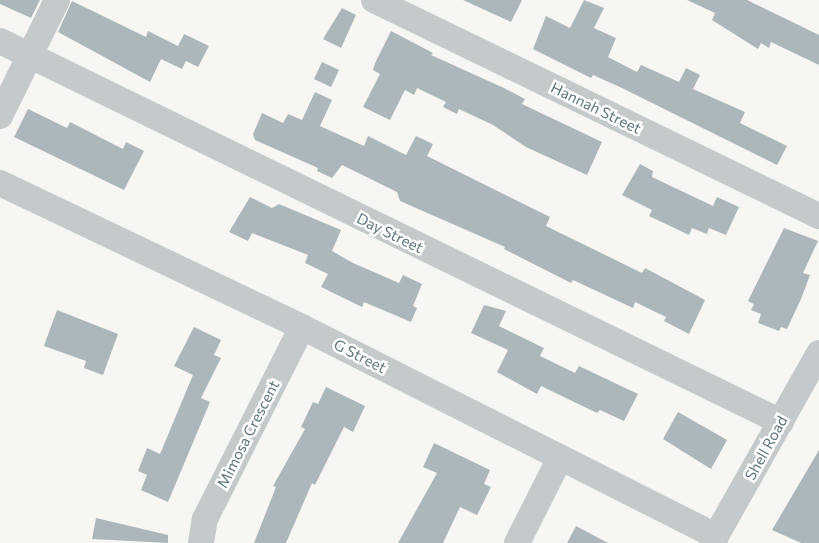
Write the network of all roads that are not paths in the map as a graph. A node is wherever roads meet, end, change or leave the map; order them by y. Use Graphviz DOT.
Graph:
graph roads {
  1 [pos="57,0"];
  2 [pos="374,0"];
  3 [pos="0,41"];
  4 [pos="30,56"];
  5 [pos="0,116"];
  6 [pos="0,183"];
  7 [pos="819,216"];
  8 [pos="302,327"];
  9 [pos="819,353"];
  10 [pos="810,392"];
  11 [pos="781,422"];
  12 [pos="560,458"];
  13 [pos="714,540"];
  14 [pos="201,543"];
  15 [pos="517,543"];
  1 -- 4 [label="street"];
  2 -- 7 [label="street, Hannah Street"];
  3 -- 4 [label="street, Day Street"];
  4 -- 5 [label="street"];
  4 -- 11 [label="street, Day Street"];
  6 -- 8 [label="street, G Street"];
  8 -- 12 [label="street, G Street"];
  8 -- 14 [label="street, Mimosa Crescent"];
  9 -- 10 [label="street, Shell Road"];
  10 -- 11 [label="street, Shell Road"];
  11 -- 13 [label="street, Shell Road"];
  12 -- 13 [label="street, G Street"];
  12 -- 15 [label="street"];
}
